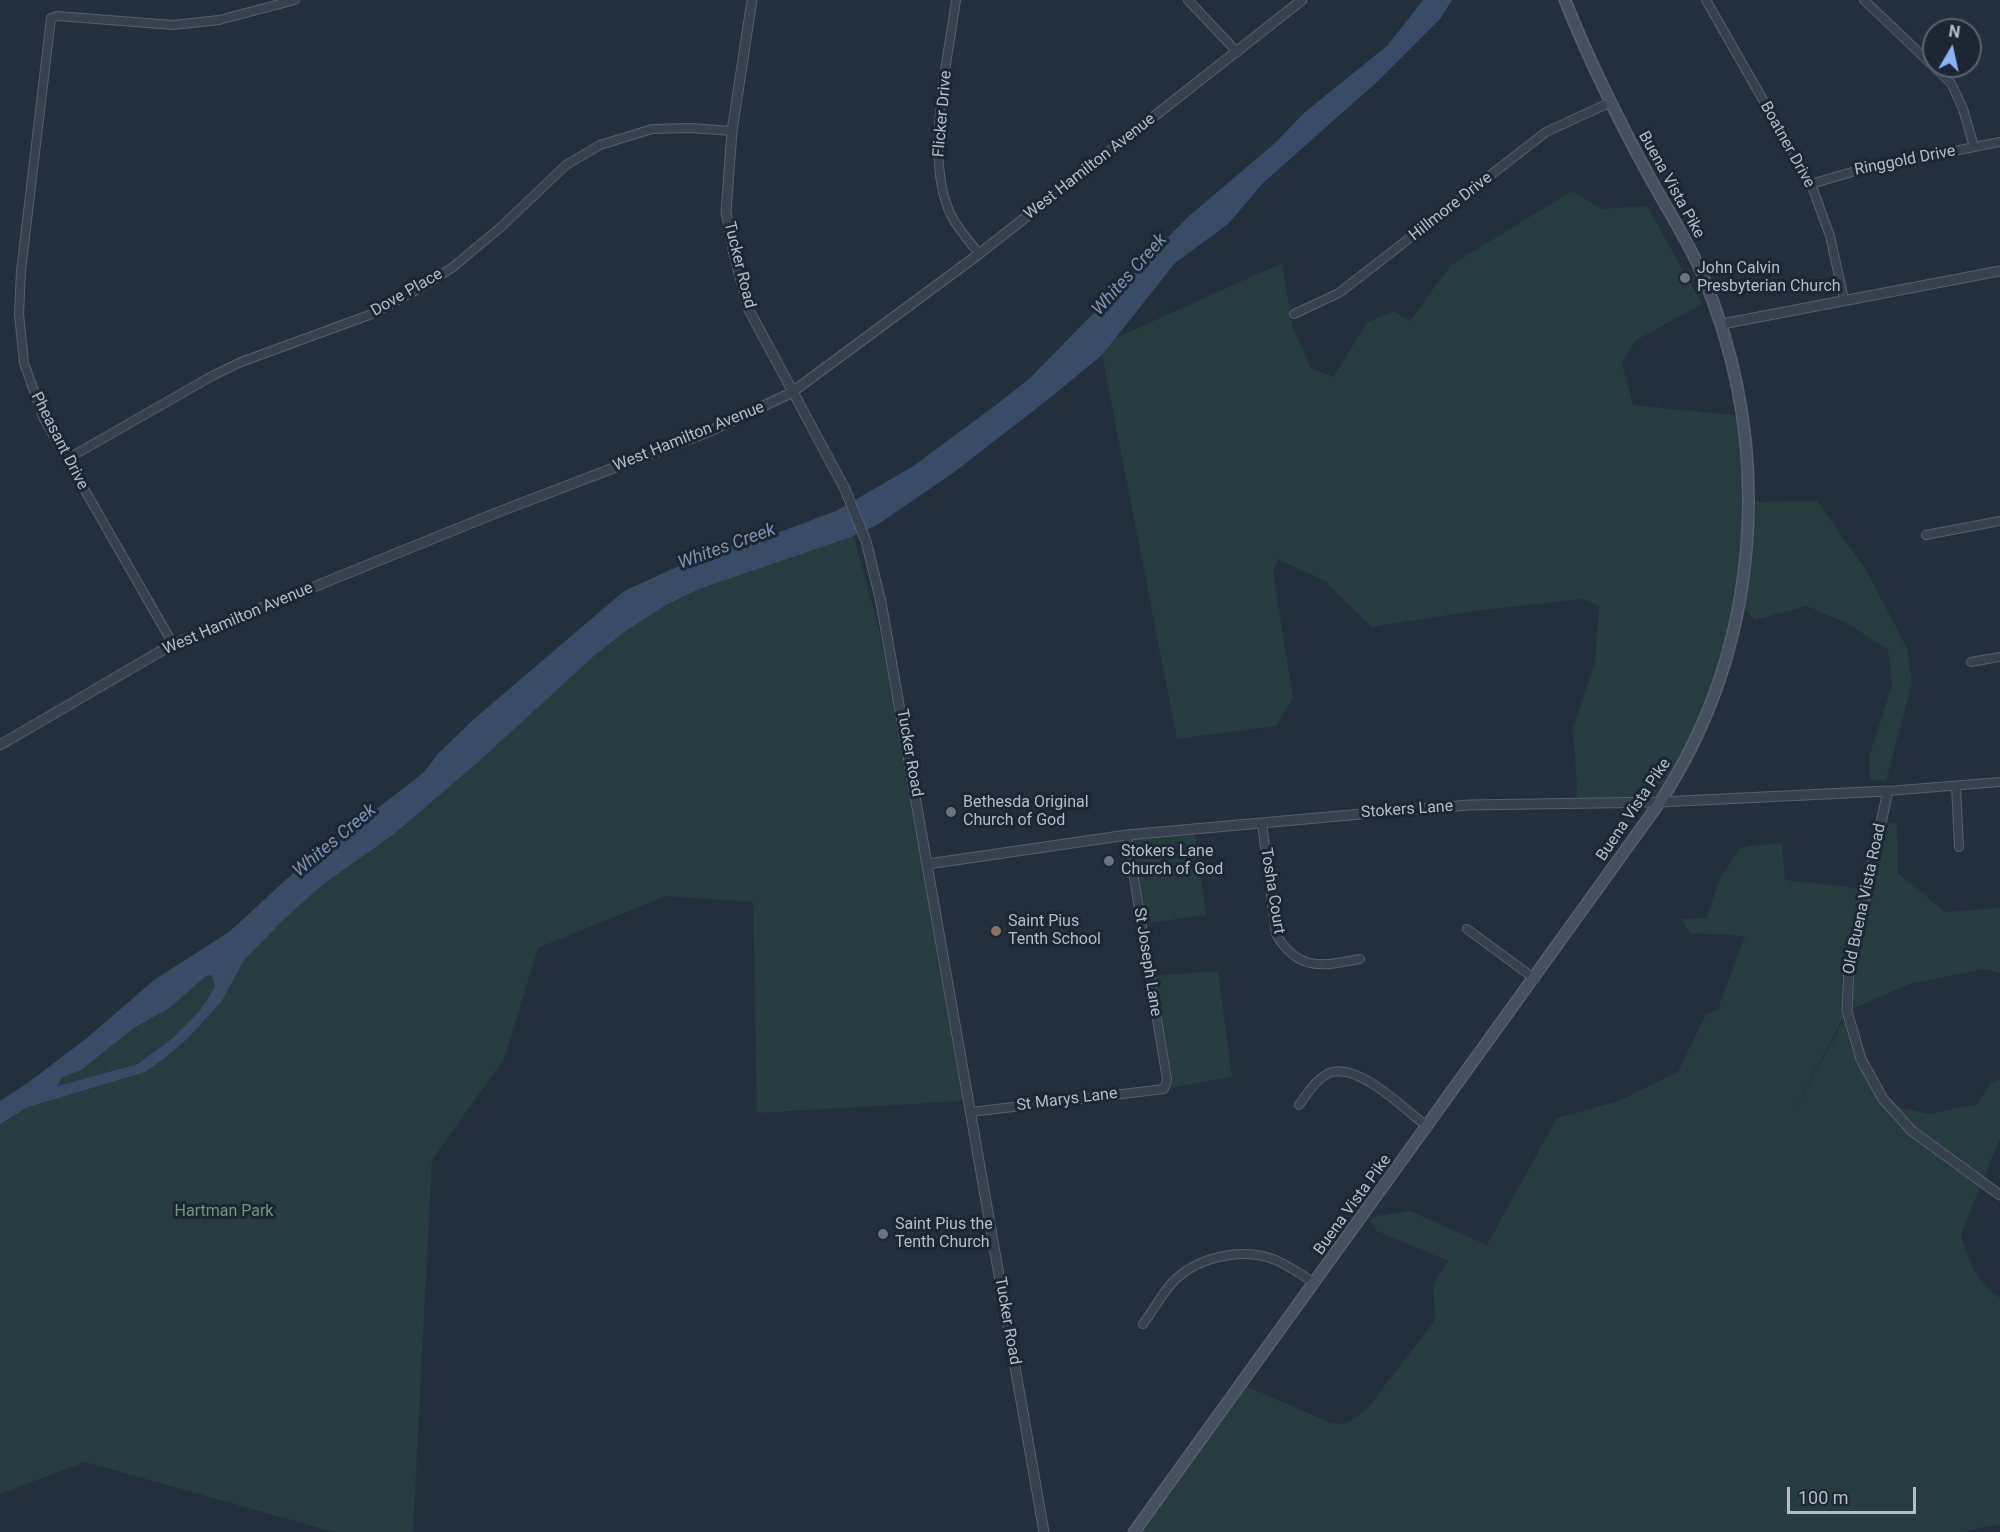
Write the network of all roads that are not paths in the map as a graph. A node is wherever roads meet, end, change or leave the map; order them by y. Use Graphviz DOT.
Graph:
graph roads {
  1 [pos="295,0"];
  2 [pos="752,0"];
  3 [pos="956,0"];
  4 [pos="1188,0"];
  5 [pos="1302,0"];
  6 [pos="1566,0"];
  7 [pos="1706,0"];
  8 [pos="1863,0"];
  9 [pos="1237,52"];
  10 [pos="1609,103"];
  11 [pos="732,131"];
  12 [pos="2000,142"];
  13 [pos="1974,147"];
  14 [pos="1811,184"];
  15 [pos="979,254"];
  16 [pos="2000,271"];
  17 [pos="1844,299"];
  18 [pos="1294,314"];
  19 [pos="1722,324"];
  20 [pos="791,393"];
  21 [pos="67,459"];
  22 [pos="2000,521"];
  23 [pos="1926,535"];
  24 [pos="172,644"];
  25 [pos="2000,657"];
  26 [pos="1971,662"];
  27 [pos="0,745"];
  28 [pos="2000,782"];
  29 [pos="1956,786"];
  30 [pos="1888,791"];
  31 [pos="1660,802"];
  32 [pos="1262,823"];
  33 [pos="1127,835"];
  34 [pos="1959,847"];
  35 [pos="928,864"];
  36 [pos="1467,929"];
  37 [pos="1360,959"];
  38 [pos="1535,979"];
  39 [pos="1164,1089"];
  40 [pos="1299,1105"];
  41 [pos="971,1112"];
  42 [pos="1428,1127"];
  43 [pos="2000,1195"];
  44 [pos="1315,1283"];
  45 [pos="1143,1324"];
  46 [pos="1044,1532"];
  47 [pos="1134,1532"];
  1 -- 21 [label="street, Pheasant Drive"];
  2 -- 11 [label="street, Tucker Road"];
  3 -- 15 [label="street, Flicker Drive"];
  4 -- 9 [label="street"];
  5 -- 9 [label="street, West Hamilton Avenue"];
  6 -- 10 [label="main road, Buena Vista Pike"];
  7 -- 14 [label="street, Boatner Drive"];
  8 -- 13 [label="street"];
  9 -- 15 [label="street, West Hamilton Avenue"];
  10 -- 18 [label="street, Hillmore Drive"];
  10 -- 19 [label="main road, Buena Vista Pike"];
  11 -- 20 [label="street, Tucker Road"];
  11 -- 21 [label="street, Dove Place"];
  12 -- 13 [label="street, Ringgold Drive"];
  13 -- 14 [label="street, Ringgold Drive"];
  14 -- 17 [label="street, Boatner Drive"];
  15 -- 20 [label="street, West Hamilton Avenue"];
  16 -- 17 [label="street"];
  17 -- 19 [label="street"];
  19 -- 31 [label="main road, Buena Vista Pike"];
  20 -- 24 [label="street, West Hamilton Avenue"];
  20 -- 35 [label="street, Tucker Road"];
  21 -- 24 [label="street, Pheasant Drive"];
  22 -- 23 [label="street"];
  24 -- 27 [label="street, West Hamilton Avenue"];
  25 -- 26 [label="street"];
  28 -- 29 [label="street"];
  29 -- 30 [label="street"];
  29 -- 34 [label="street"];
  30 -- 31 [label="street, Stokers Lane"];
  30 -- 43 [label="street, Old Buena Vista Road"];
  31 -- 32 [label="street, Stokers Lane"];
  31 -- 38 [label="main road, Buena Vista Pike"];
  32 -- 33 [label="street, Stokers Lane"];
  32 -- 37 [label="street, Tosha Court"];
  33 -- 35 [label="street, Stokers Lane"];
  33 -- 39 [label="street, St Joseph Lane"];
  35 -- 41 [label="street, Tucker Road"];
  36 -- 38 [label="street"];
  38 -- 42 [label="main road, Buena Vista Pike"];
  39 -- 41 [label="street, St Marys Lane"];
  40 -- 42 [label="street"];
  41 -- 46 [label="street, Tucker Road"];
  42 -- 44 [label="main road, Buena Vista Pike"];
  44 -- 45 [label="street"];
  44 -- 47 [label="main road, Buena Vista Pike"];
}
